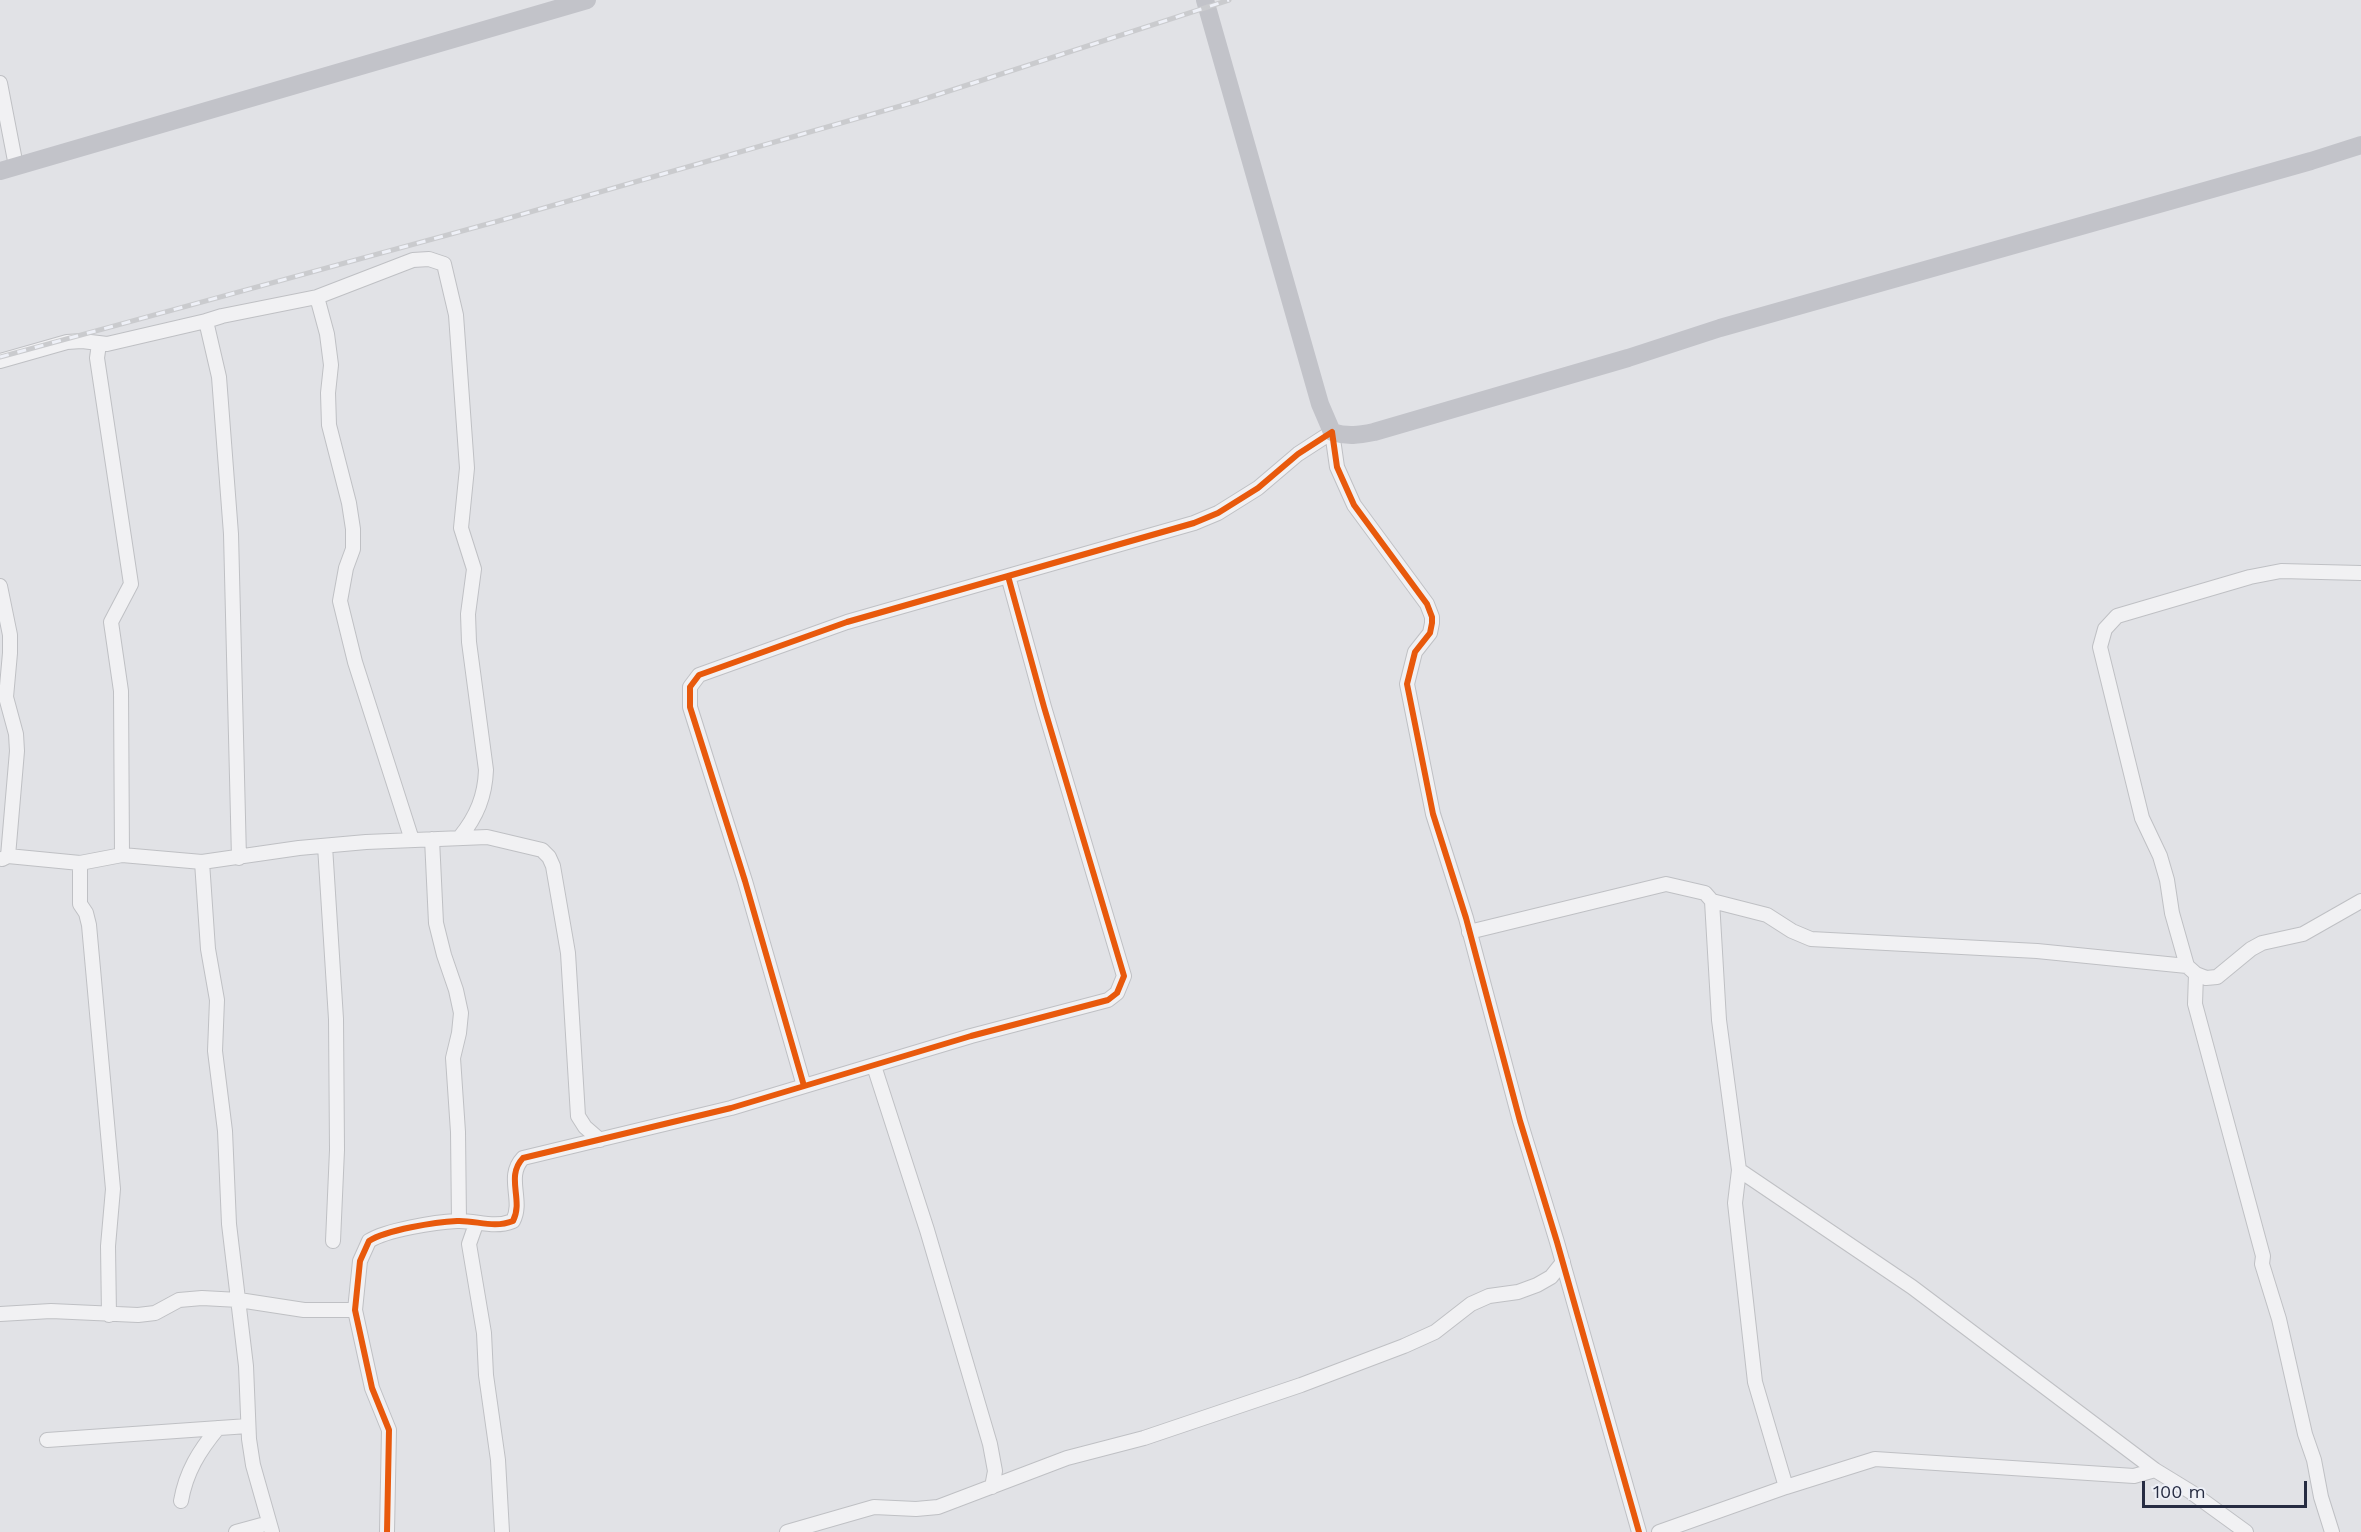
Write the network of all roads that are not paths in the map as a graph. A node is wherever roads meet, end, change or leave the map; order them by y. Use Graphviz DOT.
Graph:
graph roads {
  1 [pos="587,0"];
  2 [pos="1205,0"];
  3 [pos="0,83"];
  4 [pos="2361,144"];
  5 [pos="8,169"];
  6 [pos="317,297"];
  7 [pos="206,321"];
  8 [pos="99,344"];
  9 [pos="0,361"];
  10 [pos="1332,432"];
  11 [pos="2361,573"];
  12 [pos="1008,576"];
  13 [pos="0,586"];
  14 [pos="460,837"];
  15 [pos="432,839"];
  16 [pos="412,840"];
  17 [pos="325,846"];
  18 [pos="123,855"];
  19 [pos="4,858"];
  20 [pos="239,858"];
  21 [pos="202,862"];
  22 [pos="80,863"];
  23 [pos="1712,901"];
  24 [pos="2361,901"];
  25 [pos="1469,932"];
  26 [pos="2191,970"];
  27 [pos="874,1066"];
  28 [pos="804,1086"];
  29 [pos="600,1140"];
  30 [pos="1738,1170"];
  31 [pos="459,1221"];
  32 [pos="476,1224"];
  33 [pos="333,1241"];
  34 [pos="1563,1262"];
  35 [pos="239,1300"];
  36 [pos="355,1310"];
  37 [pos="0,1314"];
  38 [pos="109,1315"];
  39 [pos="248,1426"];
  40 [pos="218,1428"];
  41 [pos="47,1440"];
  42 [pos="2156,1470"];
  43 [pos="992,1487"];
  44 [pos="1786,1487"];
  45 [pos="181,1501"];
  46 [pos="270,1527"];
  47 [pos="236,1532"];
  48 [pos="387,1532"];
  49 [pos="502,1532"];
  50 [pos="787,1532"];
  51 [pos="1639,1532"];
  52 [pos="1659,1532"];
  53 [pos="2246,1532"];
  54 [pos="2332,1532"];
  1 -- 5 [label="street"];
  2 -- 10 [label="street"];
  3 -- 5 [label="street"];
  4 -- 10 [label="street"];
  6 -- 7 [label="street"];
  6 -- 14 [label="street"];
  6 -- 16 [label="street"];
  7 -- 8 [label="street"];
  7 -- 20 [label="street"];
  8 -- 9 [label="street"];
  8 -- 18 [label="street"];
  10 -- 12 [label="street"];
  10 -- 25 [label="street"];
  11 -- 26 [label="street"];
  12 -- 27 [label="street"];
  12 -- 28 [label="street"];
  13 -- 19 [label="street"];
  14 -- 15 [label="street"];
  14 -- 29 [label="street"];
  15 -- 16 [label="street"];
  15 -- 31 [label="street"];
  16 -- 17 [label="street"];
  17 -- 20 [label="street"];
  17 -- 33 [label="street"];
  18 -- 21 [label="street"];
  18 -- 22 [label="street"];
  19 -- 22 [label="street"];
  20 -- 21 [label="street"];
  21 -- 35 [label="street"];
  22 -- 38 [label="street"];
  23 -- 25 [label="street"];
  23 -- 26 [label="street"];
  23 -- 30 [label="street"];
  24 -- 26 [label="street"];
  25 -- 34 [label="street"];
  26 -- 54 [label="street"];
  27 -- 28 [label="street"];
  27 -- 43 [label="street"];
  28 -- 29 [label="street"];
  29 -- 32 [label="street"];
  30 -- 42 [label="street"];
  30 -- 44 [label="street"];
  31 -- 32 [label="street"];
  31 -- 36 [label="street"];
  32 -- 49 [label="street"];
  34 -- 43 [label="street"];
  34 -- 51 [label="street"];
  35 -- 36 [label="street"];
  35 -- 38 [label="street"];
  35 -- 39 [label="street"];
  36 -- 48 [label="street"];
  37 -- 38 [label="street"];
  39 -- 40 [label="street"];
  39 -- 46 [label="street"];
  40 -- 41 [label="street"];
  40 -- 45 [label="street"];
  42 -- 44 [label="street"];
  42 -- 53 [label="street"];
  43 -- 50 [label="street"];
  44 -- 52 [label="street"];
  46 -- 47 [label="street"];
}
